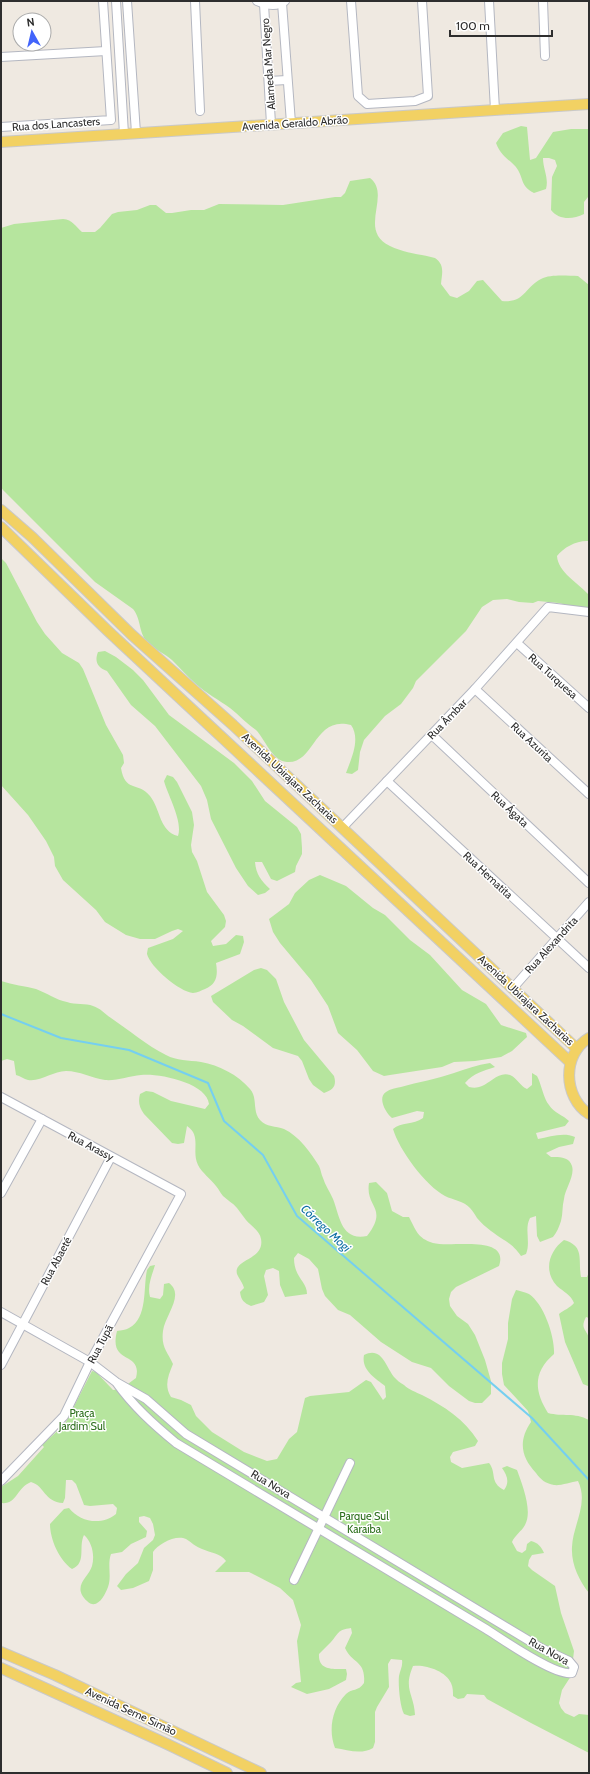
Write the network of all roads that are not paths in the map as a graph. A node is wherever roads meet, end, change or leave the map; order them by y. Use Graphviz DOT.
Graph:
graph roads {
  1 [pos="103,1"];
  2 [pos="116,1"];
  3 [pos="127,1"];
  4 [pos="195,1"];
  5 [pos="351,1"];
  6 [pos="422,1"];
  7 [pos="489,1"];
  8 [pos="542,1"];
  9 [pos="261,2"];
  10 [pos="283,2"];
  11 [pos="106,51"];
  12 [pos="545,56"];
  13 [pos="1,57"];
  14 [pos="288,80"];
  15 [pos="269,82"];
  16 [pos="589,104"];
  17 [pos="495,110"];
  18 [pos="200,111"];
  19 [pos="291,123"];
  20 [pos="271,124"];
  21 [pos="1,127"];
  22 [pos="136,133"];
  23 [pos="124,134"];
  24 [pos="1,142"];
  25 [pos="1,510"];
  26 [pos="1,527"];
  27 [pos="589,612"];
  28 [pos="517,643"];
  29 [pos="475,689"];
  30 [pos="589,708"];
  31 [pos="432,735"];
  32 [pos="387,780"];
  33 [pos="589,794"];
  34 [pos="342,827"];
  35 [pos="589,883"];
  36 [pos="589,902"];
  37 [pos="556,939"];
  38 [pos="589,968"];
  39 [pos="513,988"];
  40 [pos="589,1038"];
  41 [pos="577,1049"];
  42 [pos="570,1062"];
  43 [pos="1,1097"];
  44 [pos="589,1114"];
  45 [pos="42,1119"];
  46 [pos="111,1157"];
  47 [pos="1,1193"];
  48 [pos="181,1194"];
  49 [pos="1,1312"];
  50 [pos="23,1324"];
  51 [pos="90,1362"];
  52 [pos="1,1365"];
  53 [pos="116,1382"];
  54 [pos="350,1463"];
  55 [pos="1,1480"];
  56 [pos="324,1516"];
  57 [pos="318,1528"];
  58 [pos="294,1580"];
  59 [pos="1,1652"];
  60 [pos="1,1668"];
  61 [pos="227,1773"];
  62 [pos="261,1773"];
  1 -- 11 [label="street"];
  2 -- 23 [label="street"];
  3 -- 22 [label="street"];
  4 -- 18 [label="street"];
  5 -- 6 [label="street"];
  7 -- 17 [label="street"];
  8 -- 12 [label="street"];
  9 -- 10 [label="street"];
  9 -- 15 [label="street, Alameda Mar Negro"];
  10 -- 14 [label="street, Alameda Mar Negro"];
  11 -- 13 [label="street"];
  11 -- 21 [label="street, Rua dos Lancasters"];
  14 -- 15 [label="street"];
  14 -- 19 [label="street, Alameda Mar Negro"];
  15 -- 20 [label="street, Alameda Mar Negro"];
  16 -- 17 [label="main road, Avenida Geraldo Abrão"];
  17 -- 19 [label="main road, Avenida Geraldo Abrão"];
  19 -- 20 [label="main road, Avenida Geraldo Abrão"];
  20 -- 22 [label="main road, Avenida Geraldo Abrão"];
  22 -- 23 [label="main road, Avenida Geraldo Abrão"];
  23 -- 24 [label="main road, Avenida Geraldo Abrão"];
  25 -- 34 [label="main road, Avenida Ubirajara Zacharias"];
  26 -- 42 [label="main road, Avenida Ubirajara Zacharias"];
  27 -- 28 [label="street, Rua Âmbar"];
  28 -- 29 [label="street, Rua Âmbar"];
  28 -- 30 [label="street, Rua Turquesa"];
  29 -- 31 [label="street, Rua Âmbar"];
  29 -- 33 [label="street, Rua Azurita"];
  31 -- 32 [label="street, Rua Âmbar"];
  31 -- 35 [label="street, Rua Ágata"];
  32 -- 34 [label="street, Rua Âmbar"];
  32 -- 37 [label="street, Rua Hematita"];
  34 -- 39 [label="main road, Avenida Ubirajara Zacharias"];
  36 -- 37 [label="street, Rua Alexandrita"];
  37 -- 38 [label="street, Rua Hematita"];
  37 -- 39 [label="street, Rua Alexandrita"];
  39 -- 41 [label="main road, Avenida Ubirajara Zacharias"];
  40 -- 41 [label="main road"];
  41 -- 42 [label="main road"];
  42 -- 44 [label="main road"];
  43 -- 45 [label="street, Rua Arassy"];
  45 -- 46 [label="street, Rua Arassy"];
  45 -- 47 [label="street"];
  46 -- 48 [label="street, Rua Arassy"];
  46 -- 50 [label="street, Rua Abaeté"];
  48 -- 51 [label="street, Rua Tupã"];
  49 -- 50 [label="street, Rua Nova"];
  50 -- 51 [label="street, Rua Nova"];
  50 -- 52 [label="street, Rua Abaeté"];
  51 -- 53 [label="street, Rua Nova"];
  51 -- 55 [label="street, Rua Tupã"];
  53 -- 56 [label="street, Rua Nova"];
  53 -- 57 [label="street, Rua Nova"];
  54 -- 56 [label="street"];
  56 -- 57 [label="street"];
  56 -- 57 [label="street, Rua Nova"];
  57 -- 58 [label="street"];
  59 -- 62 [label="main road, Avenida Seme Simão"];
  60 -- 61 [label="main road, Avenida Seme Simão"];
}
